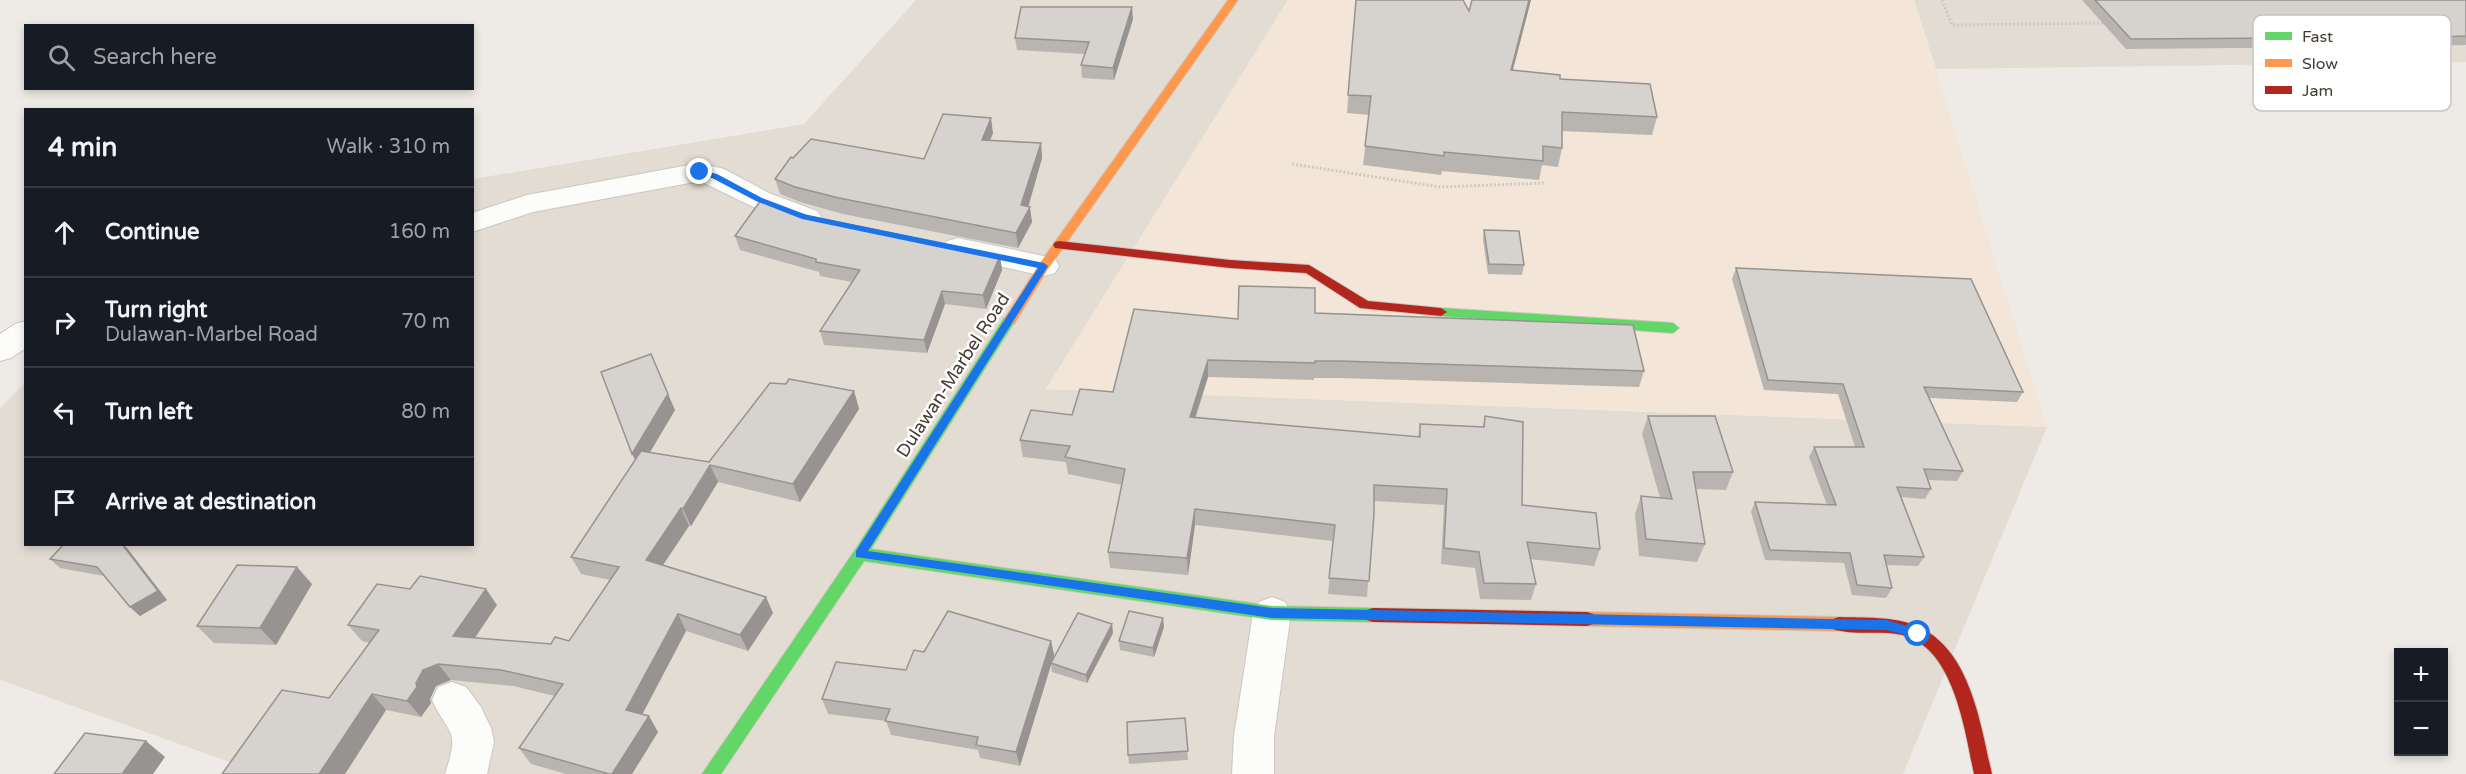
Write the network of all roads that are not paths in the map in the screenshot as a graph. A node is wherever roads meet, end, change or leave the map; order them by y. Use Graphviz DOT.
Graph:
graph roads {
  1 [pos="1233,0"];
  2 [pos="474,222"];
  3 [pos="828,222"];
  4 [pos="930,243"];
  5 [pos="1051,255"];
  6 [pos="1673,328"];
  7 [pos="24,333"];
  8 [pos="0,350"];
  9 [pos="860,554"];
  10 [pos="1272,613"];
  11 [pos="452,700"];
  12 [pos="466,774"];
  13 [pos="711,774"];
  14 [pos="1253,774"];
  15 [pos="1983,774"];
  1 -- 5 [label="street, Dulawan-Marbel Road"];
  2 -- 3 [label="street"];
  4 -- 5 [label="street"];
  5 -- 6 [label="street"];
  5 -- 9 [label="street, Dulawan-Marbel Road"];
  7 -- 8 [label="street"];
  9 -- 10 [label="street"];
  9 -- 13 [label="street, Dulawan-Marbel Road"];
  10 -- 14 [label="street"];
  10 -- 15 [label="street"];
  11 -- 12 [label="street"];
}
